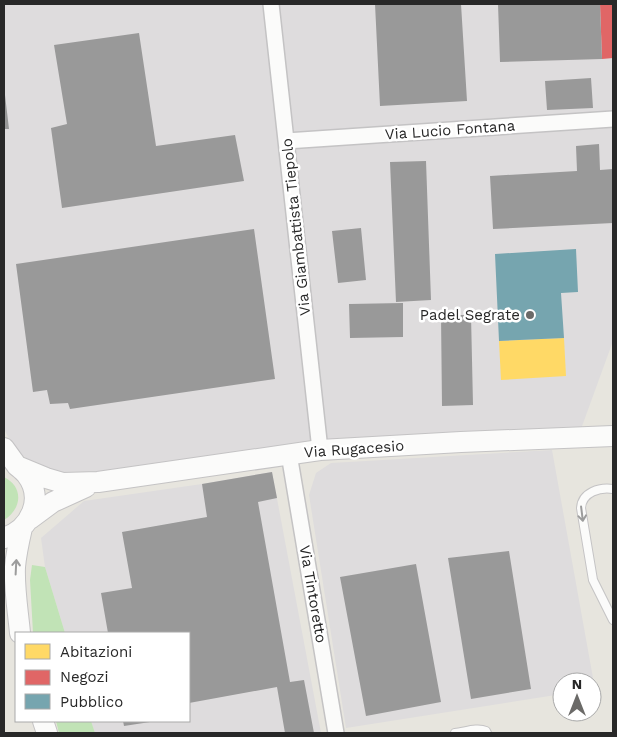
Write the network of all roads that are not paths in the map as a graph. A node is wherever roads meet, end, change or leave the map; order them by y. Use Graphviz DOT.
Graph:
graph roads {
  1 [pos="271,4"];
  2 [pos="613,119"];
  3 [pos="286,141"];
  4 [pos="613,436"];
  5 [pos="4,448"];
  6 [pos="320,450"];
  7 [pos="289,454"];
  8 [pos="10,463"];
  9 [pos="98,482"];
  10 [pos="613,489"];
  11 [pos="26,523"];
  12 [pos="4,538"];
  13 [pos="4,595"];
  14 [pos="613,620"];
  15 [pos="19,632"];
  16 [pos="19,632"];
  17 [pos="336,733"];
  18 [pos="454,733"];
  19 [pos="487,733"];
  1 -- 3 [label="street, Via Giambattista Tiepolo"];
  2 -- 3 [label="street, Via Lucio Fontana"];
  3 -- 6 [label="street, Via Giambattista Tiepolo"];
  4 -- 6 [label="main road, Via Rugacesio"];
  5 -- 8 [label="main road"];
  6 -- 7 [label="main road, Via Rugacesio"];
  7 -- 9 [label="main road, Via Rugacesio"];
  7 -- 17 [label="street, Via Tintoretto"];
  8 -- 9 [label="main road, Via Rugacesio"];
  8 -- 11 [label="main road"];
  9 -- 11 [label="main road, Via Rugacesio"];
  10 -- 14 [label="lane, one-way"];
  11 -- 12 [label="main road, Via Rugacesio"];
  15 -- 11 [label="main road, one-way"];
  13 -- 16 [label="main road"];
  18 -- 19 [label="lane"];
}
